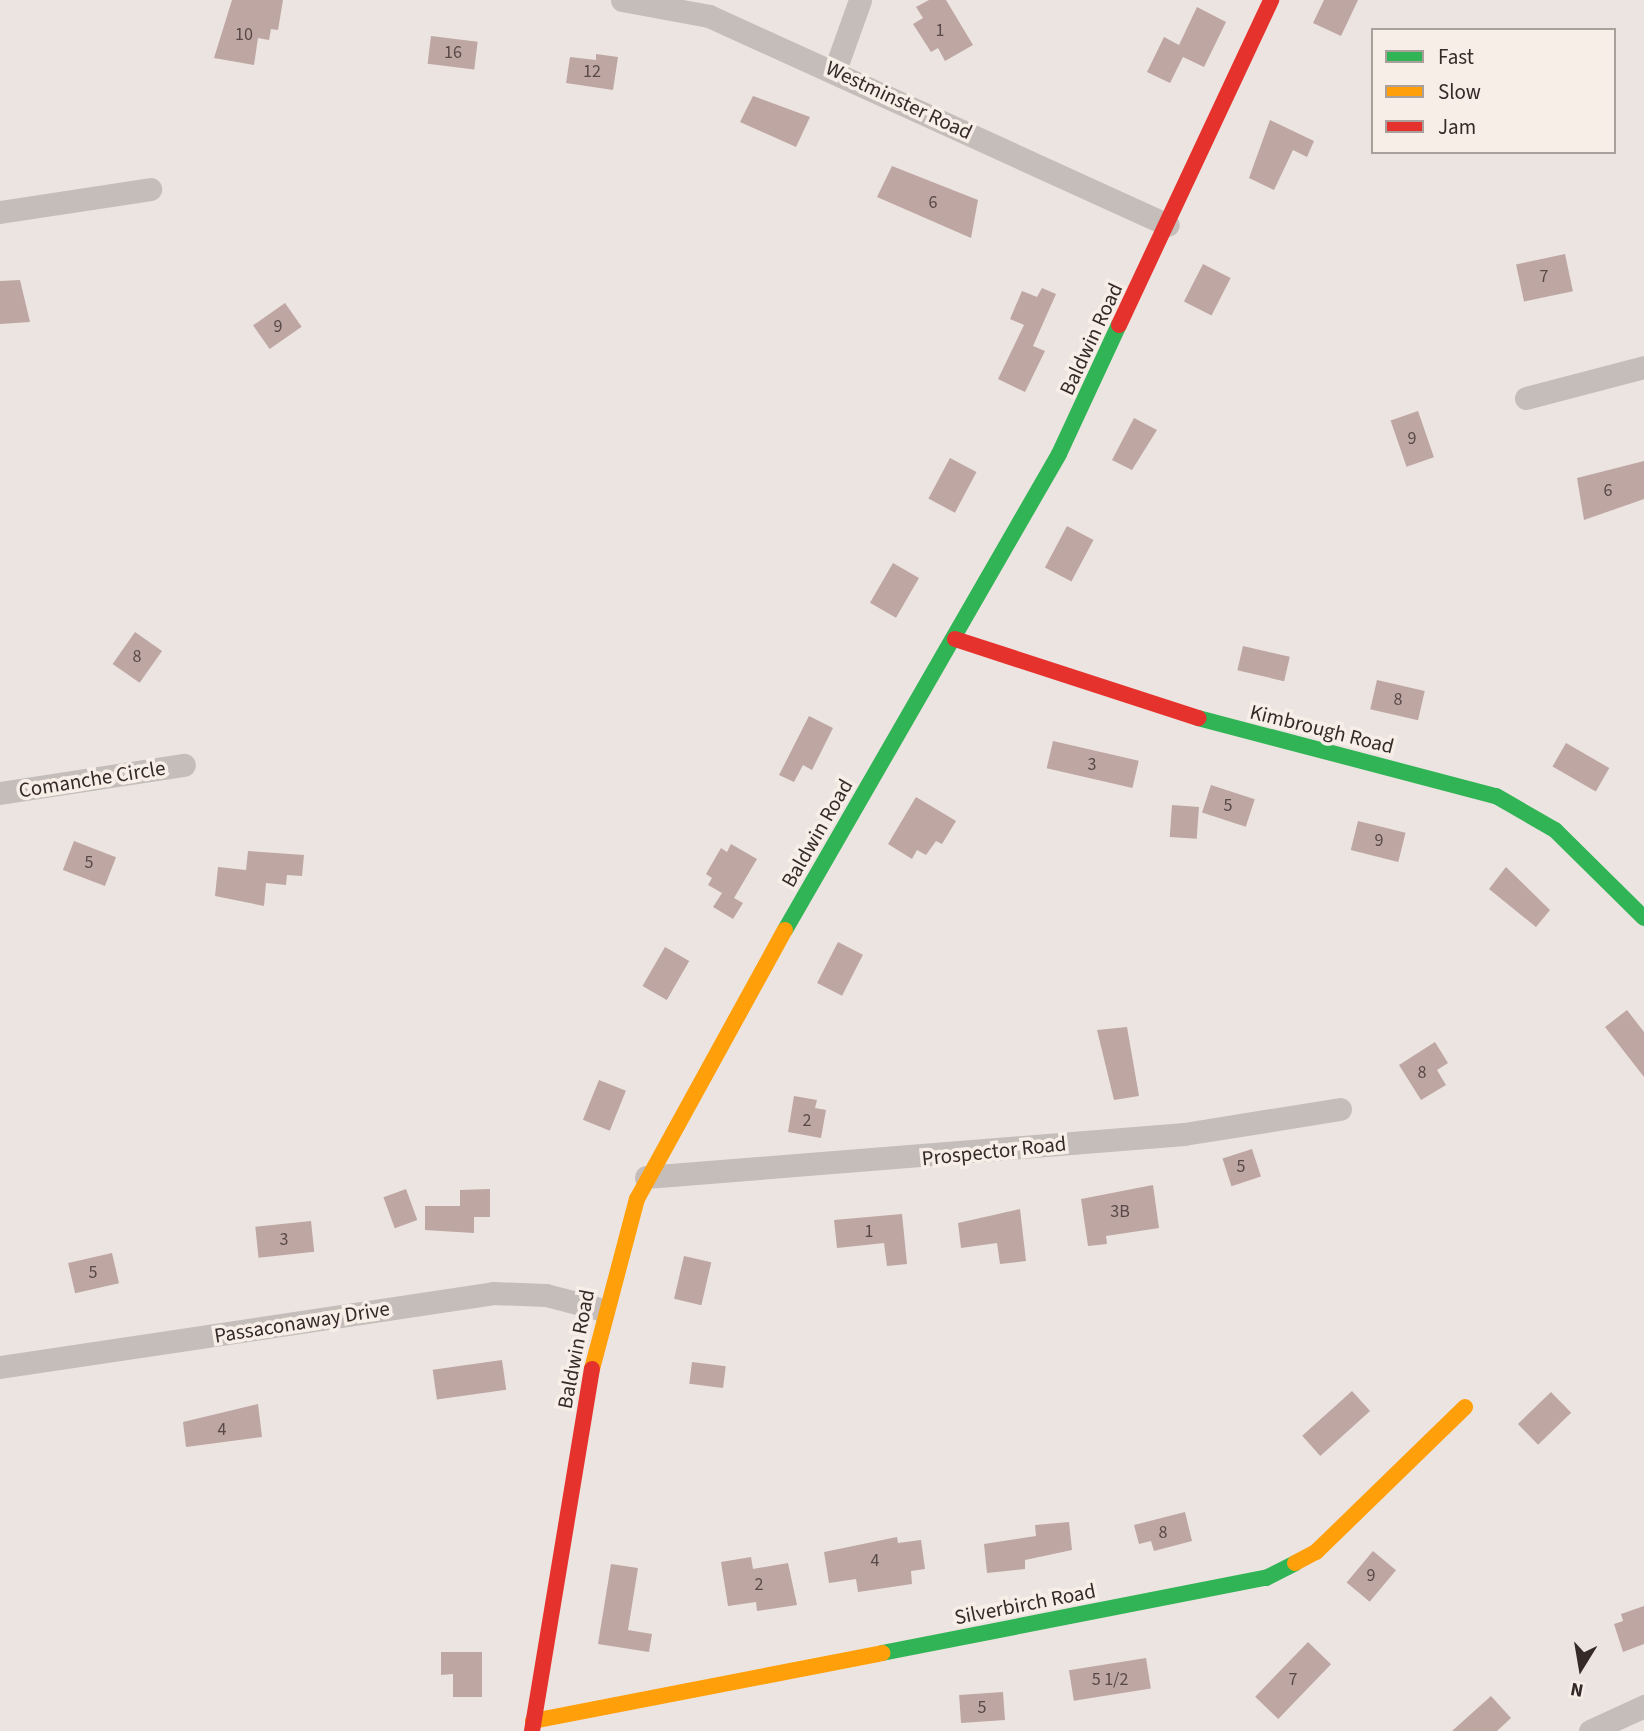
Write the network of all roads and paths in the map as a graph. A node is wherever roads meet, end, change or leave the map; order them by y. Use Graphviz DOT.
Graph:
graph roads {
  1 [pos="622,0"];
  2 [pos="860,0"];
  3 [pos="1271,0"];
  4 [pos="835,70"];
  5 [pos="150,189"];
  6 [pos="0,212"];
  7 [pos="1168,225"];
  8 [pos="1644,366"];
  9 [pos="1526,398"];
  10 [pos="955,639"];
  11 [pos="184,765"];
  12 [pos="0,793"];
  13 [pos="1644,918"];
  14 [pos="1340,1109"];
  15 [pos="646,1177"];
  16 [pos="603,1310"];
  17 [pos="0,1367"];
  18 [pos="1465,1407"];
  19 [pos="1644,1706"];
  20 [pos="533,1726"];
  21 [pos="1590,1731"];
  1 -- 4 [label="street, Westminster Road"];
  2 -- 4 [label="street"];
  3 -- 7 [label="street, Baldwin Road"];
  4 -- 7 [label="street, Westminster Road"];
  5 -- 6 [label="street"];
  7 -- 10 [label="street, Baldwin Road"];
  8 -- 9 [label="street"];
  10 -- 13 [label="street, Kimbrough Road"];
  10 -- 15 [label="street, Baldwin Road"];
  11 -- 12 [label="street, Comanche Circle"];
  14 -- 15 [label="street, Prospector Road"];
  15 -- 16 [label="street, Baldwin Road"];
  16 -- 17 [label="street, Passaconaway Drive"];
  16 -- 20 [label="street, Baldwin Road"];
  18 -- 20 [label="street, Silverbirch Road"];
  19 -- 21 [label="street"];
}
